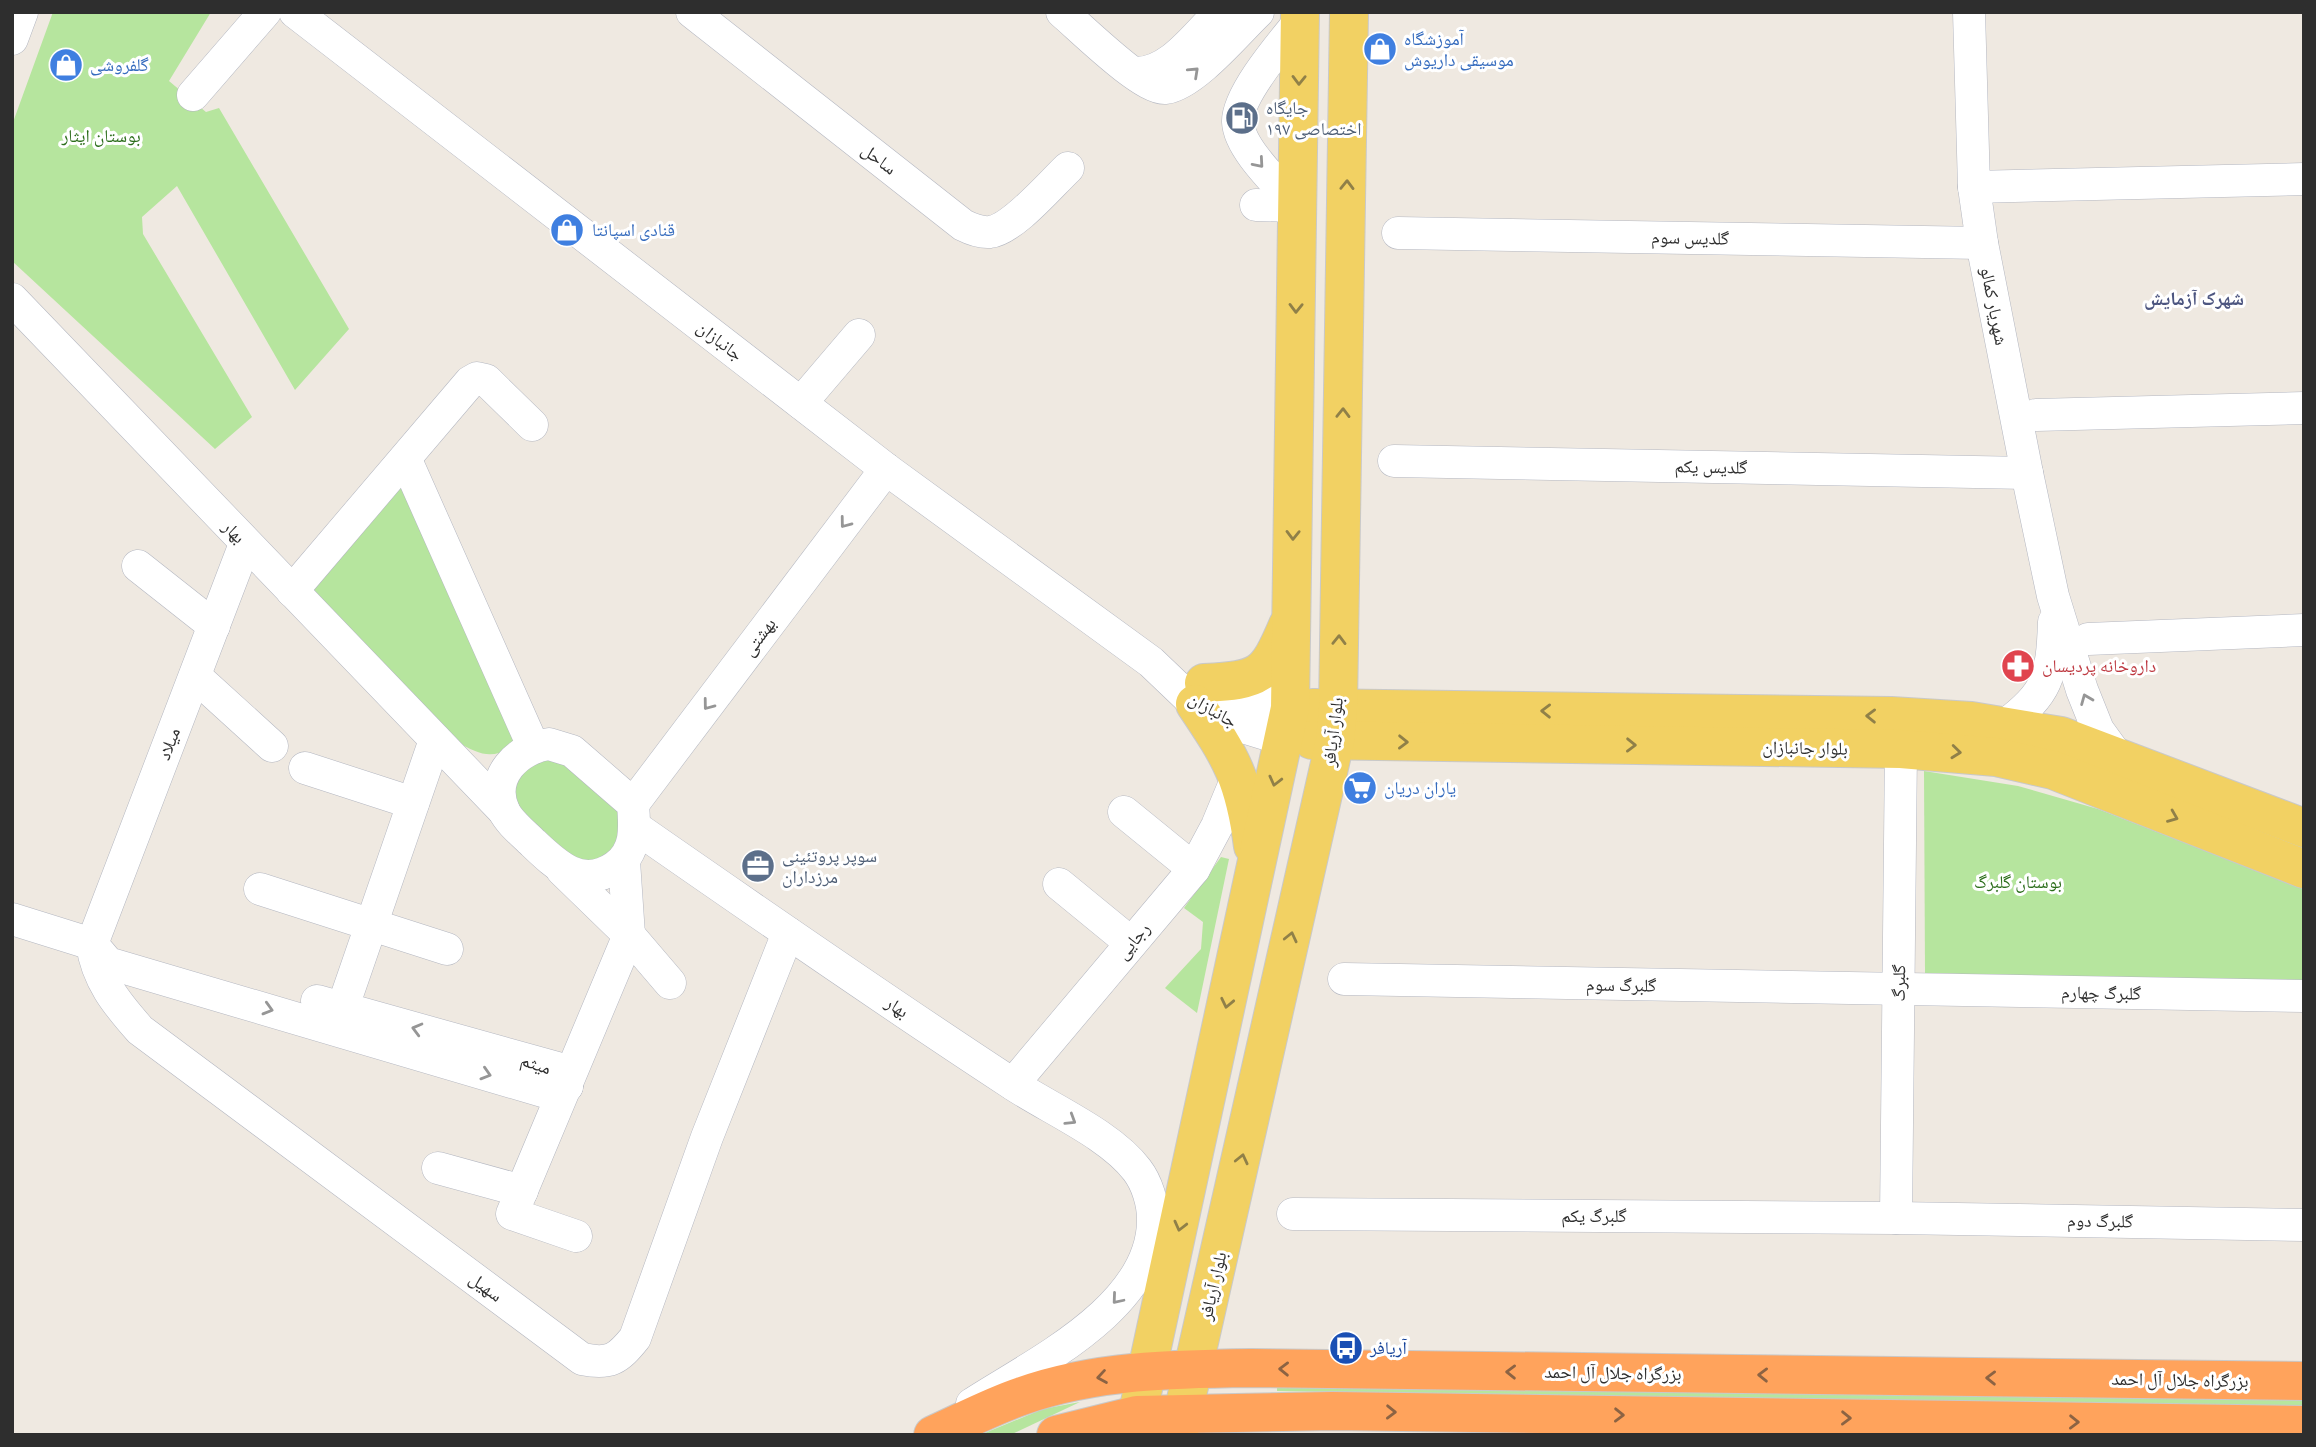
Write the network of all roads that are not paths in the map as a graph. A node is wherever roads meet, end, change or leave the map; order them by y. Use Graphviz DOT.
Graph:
graph roads {
  1 [pos="22,12"];
  2 [pos="265,12"];
  3 [pos="295,12"];
  4 [pos="692,12"];
  5 [pos="1062,12"];
  6 [pos="1220,12"];
  7 [pos="1258,12"];
  8 [pos="1349,12"];
  9 [pos="1969,12"];
  10 [pos="1300,17"];
  11 [pos="12,39"];
  12 [pos="1135,73"];
  13 [pos="193,95"];
  14 [pos="1068,168"];
  15 [pos="2304,179"];
  16 [pos="1974,187"];
  17 [pos="1256,205"];
  18 [pos="1297,206"];
  19 [pos="1398,233"];
  20 [pos="1982,243"];
  21 [pos="12,299"];
  22 [pos="859,335"];
  23 [pos="800,403"];
  24 [pos="2304,408"];
  25 [pos="2036,415"];
  26 [pos="532,425"];
  27 [pos="406,460"];
  28 [pos="1394,461"];
  29 [pos="886,469"];
  30 [pos="2027,473"];
  31 [pos="245,544"];
  32 [pos="138,566"];
  33 [pos="292,591"];
  34 [pos="2053,596"];
  35 [pos="1292,616"];
  36 [pos="214,626"];
  37 [pos="2304,630"];
  38 [pos="2088,639"];
  39 [pos="195,676"];
  40 [pos="1200,694"];
  41 [pos="1288,724"];
  42 [pos="1337,725"];
  43 [pos="2004,726"];
  44 [pos="435,740"];
  45 [pos="272,746"];
  46 [pos="533,746"];
  47 [pos="1901,749"];
  48 [pos="2057,753"];
  49 [pos="2119,759"];
  50 [pos="458,764"];
  51 [pos="507,765"];
  52 [pos="305,768"];
  53 [pos="1234,785"];
  54 [pos="413,803"];
  55 [pos="503,811"];
  56 [pos="1124,812"];
  57 [pos="634,816"];
  58 [pos="2304,828"];
  59 [pos="624,861"];
  60 [pos="1255,863"];
  61 [pos="1194,869"];
  62 [pos="2304,869"];
  63 [pos="562,870"];
  64 [pos="1059,884"];
  65 [pos="260,889"];
  66 [pos="12,919"];
  67 [pos="371,926"];
  68 [pos="788,933"];
  69 [pos="629,935"];
  70 [pos="1131,943"];
  71 [pos="92,944"];
  72 [pos="447,949"];
  73 [pos="1344,979"];
  74 [pos="670,983"];
  75 [pos="1899,990"];
  76 [pos="2304,996"];
  77 [pos="339,1019"];
  78 [pos="1013,1084"];
  79 [pos="567,1086"];
  80 [pos="438,1168"];
  81 [pos="517,1202"];
  82 [pos="1293,1214"];
  83 [pos="1896,1218"];
  84 [pos="2304,1225"];
  85 [pos="576,1236"];
  86 [pos="1195,1369"];
  87 [pos="1148,1370"];
  88 [pos="2304,1381"];
  89 [pos="1332,1411"];
  90 [pos="1181,1424"];
  91 [pos="1135,1425"];
  92 [pos="2304,1425"];
  93 [pos="924,1435"];
  94 [pos="933,1435"];
  95 [pos="1056,1435"];
  96 [pos="1256,1435"];
  1 -- 11 [label="street"];
  2 -- 13 [label="street"];
  3 -- 23 [label="street, جانبازان"];
  4 -- 14 [label="street, ساحل"];
  5 -- 12 [label="street"];
  6 -- 12 [label="street"];
  12 -- 7 [label="street, one-way"];
  42 -- 8 [label="main road, بلوار آریافر, one-way"];
  9 -- 16 [label="street, شهریار کمالو"];
  10 -- 18 [label="main road, one-way"];
  10 -- 18 [label="street, one-way"];
  15 -- 16 [label="street"];
  16 -- 20 [label="street, شهریار کمالو"];
  17 -- 18 [label="street"];
  18 -- 35 [label="main road, one-way"];
  19 -- 20 [label="street, گلدیس سوم"];
  20 -- 30 [label="street, شهریار کمالو"];
  21 -- 31 [label="street, بهار"];
  22 -- 23 [label="street"];
  23 -- 29 [label="street, جانبازان"];
  24 -- 25 [label="street"];
  26 -- 27 [label="street"];
  27 -- 33 [label="street"];
  27 -- 46 [label="street"];
  28 -- 30 [label="street, گلدیس یکم"];
  29 -- 40 [label="street, جانبازان"];
  29 -- 57 [label="street, بهشتی, one-way"];
  30 -- 34 [label="street, شهریار کمالو"];
  31 -- 33 [label="street, بهار"];
  31 -- 36 [label="street, میلاد"];
  32 -- 36 [label="street"];
  33 -- 44 [label="street, بهار"];
  34 -- 43 [label="street"];
  49 -- 34 [label="street, one-way"];
  35 -- 40 [label="main road"];
  35 -- 41 [label="main road"];
  36 -- 39 [label="street, میلاد"];
  37 -- 38 [label="street"];
  39 -- 45 [label="street"];
  39 -- 71 [label="street, میلاد"];
  40 -- 41 [label="street, جانبازان"];
  40 -- 60 [label="main road"];
  41 -- 42 [label="main road, بلوار جانبازان"];
  41 -- 60 [label="main road, one-way"];
  43 -- 42 [label="main road, بلوار جانبازان, one-way"];
  42 -- 47 [label="main road, بلوار جانبازان, one-way"];
  86 -- 42 [label="main road, بلوار آریافر, one-way"];
  43 -- 48 [label="main road, بلوار جانبازان"];
  44 -- 50 [label="street, بهار"];
  44 -- 54 [label="street"];
  46 -- 51 [label="street"];
  46 -- 57 [label="street"];
  47 -- 48 [label="main road, بلوار جانبازان, one-way"];
  47 -- 75 [label="street, گلبرگ"];
  48 -- 49 [label="main road, بلوار جانبازان"];
  48 -- 62 [label="main road, بلوار جانبازان, one-way"];
  49 -- 58 [label="main road, بلوار جانبازان"];
  50 -- 51 [label="street"];
  50 -- 55 [label="street, بهار"];
  51 -- 55 [label="street"];
  52 -- 54 [label="street"];
  53 -- 61 [label="street, رجایی"];
  54 -- 67 [label="street"];
  55 -- 63 [label="street"];
  56 -- 61 [label="street"];
  57 -- 59 [label="street"];
  57 -- 68 [label="street, بهار"];
  59 -- 63 [label="street"];
  59 -- 69 [label="street"];
  60 -- 87 [label="main road, one-way"];
  61 -- 70 [label="street, رجایی"];
  63 -- 69 [label="street"];
  64 -- 70 [label="street"];
  65 -- 67 [label="street"];
  66 -- 71 [label="street"];
  67 -- 72 [label="street"];
  67 -- 77 [label="street"];
  68 -- 71 [label="street, سهیل"];
  68 -- 78 [label="street, بهار"];
  69 -- 74 [label="street"];
  69 -- 79 [label="street"];
  70 -- 78 [label="street, رجایی"];
  71 -- 77 [label="street, میثم"];
  73 -- 75 [label="street, گلبرگ سوم"];
  75 -- 76 [label="street, گلبرگ چهارم"];
  75 -- 83 [label="street, گلبرگ"];
  77 -- 79 [label="street, میثم"];
  78 -- 93 [label="street, بهار, one-way"];
  79 -- 81 [label="street"];
  80 -- 81 [label="street"];
  81 -- 85 [label="street"];
  82 -- 83 [label="street, گلبرگ یکم"];
  83 -- 84 [label="street, گلبرگ دوم"];
  86 -- 87 [label="highway, بزرگراه جلال آل احمد"];
  88 -- 86 [label="highway, بزرگراه جلال آل احمد, one-way"];
  86 -- 90 [label="main road, بلوار آریافر"];
  87 -- 91 [label="main road"];
  87 -- 94 [label="highway, بزرگراه جلال آل احمد, one-way"];
  89 -- 90 [label="highway"];
  89 -- 92 [label="highway, one-way"];
  89 -- 96 [label="highway"];
  90 -- 91 [label="highway"];
  91 -- 95 [label="highway"];
}
